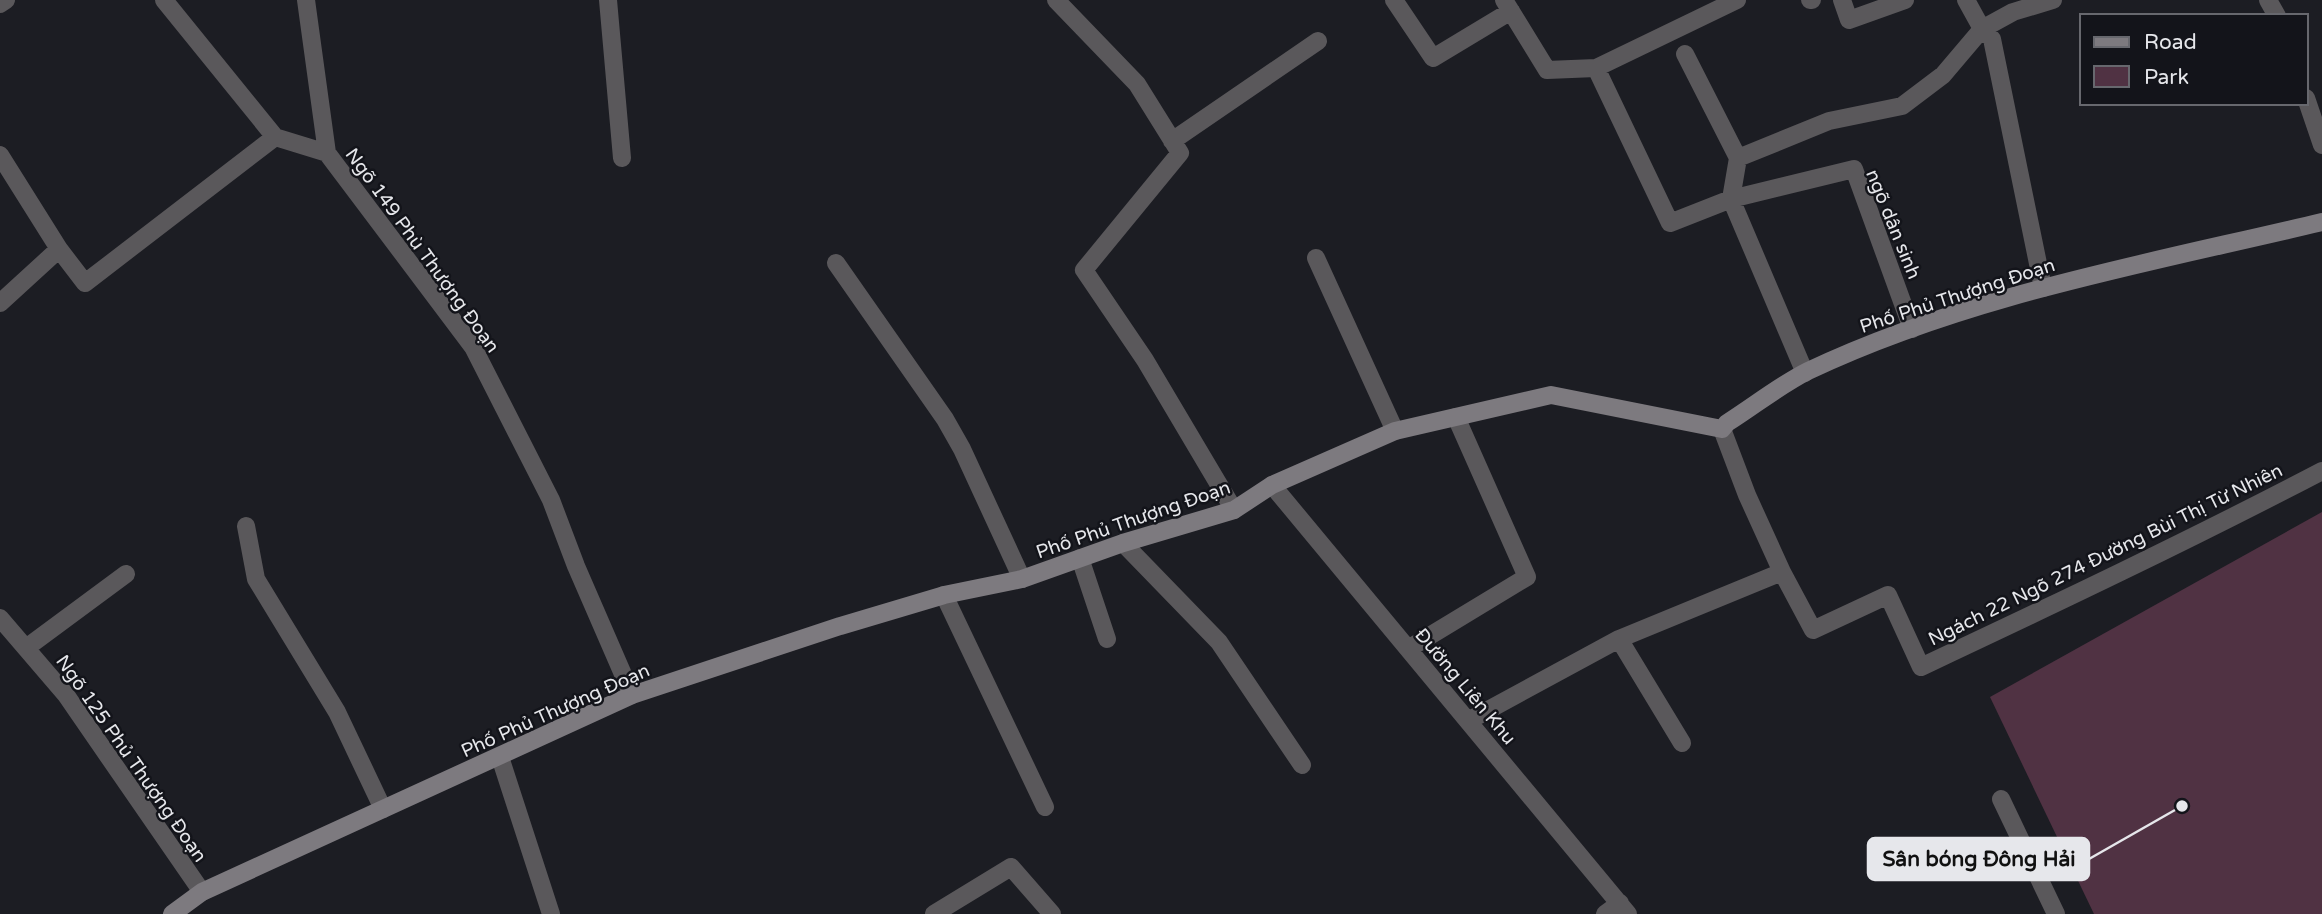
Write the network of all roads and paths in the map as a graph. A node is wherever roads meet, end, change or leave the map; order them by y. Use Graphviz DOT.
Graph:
graph roads {
  1 [pos="6,0"];
  2 [pos="164,0"];
  3 [pos="306,0"];
  4 [pos="608,0"];
  5 [pos="1056,0"];
  6 [pos="1394,0"];
  7 [pos="1737,0"];
  8 [pos="1842,0"];
  9 [pos="1905,0"];
  10 [pos="1966,0"];
  11 [pos="2053,0"];
  12 [pos="0,4"];
  13 [pos="1508,5"];
  14 [pos="1982,29"];
  15 [pos="1318,41"];
  16 [pos="1685,54"];
  17 [pos="1596,68"];
  18 [pos="2308,105"];
  19 [pos="275,136"];
  20 [pos="1172,141"];
  21 [pos="2322,145"];
  22 [pos="327,153"];
  23 [pos="0,155"];
  24 [pos="622,158"];
  25 [pos="1738,158"];
  26 [pos="1731,199"];
  27 [pos="2322,222"];
  28 [pos="58,249"];
  29 [pos="1315,258"];
  30 [pos="836,263"];
  31 [pos="2043,288"];
  32 [pos="0,303"];
  33 [pos="1912,329"];
  34 [pos="1805,373"];
  35 [pos="1456,417"];
  36 [pos="1722,429"];
  37 [pos="1395,431"];
  38 [pos="2322,471"];
  39 [pos="1272,485"];
  40 [pos="1234,510"];
  41 [pos="246,526"];
  42 [pos="1123,543"];
  43 [pos="1080,558"];
  44 [pos="1782,572"];
  45 [pos="126,574"];
  46 [pos="1022,579"];
  47 [pos="944,595"];
  48 [pos="0,618"];
  49 [pos="1107,639"];
  50 [pos="1619,639"];
  51 [pos="26,648"];
  52 [pos="1408,649"];
  53 [pos="632,695"];
  54 [pos="1468,721"];
  55 [pos="1682,743"];
  56 [pos="500,757"];
  57 [pos="1302,765"];
  58 [pos="2000,799"];
  59 [pos="1045,807"];
  60 [pos="383,809"];
  61 [pos="202,892"];
  62 [pos="1618,911"];
  63 [pos="172,914"];
  64 [pos="551,914"];
  65 [pos="934,914"];
  66 [pos="1052,914"];
  67 [pos="2056,914"];
  1 -- 12 [label="street"];
  2 -- 19 [label="street"];
  3 -- 22 [label="street"];
  4 -- 24 [label="street"];
  5 -- 20 [label="street"];
  6 -- 13 [label="street"];
  7 -- 17 [label="street"];
  8 -- 9 [label="street"];
  10 -- 14 [label="street"];
  11 -- 14 [label="street"];
  13 -- 17 [label="street"];
  14 -- 25 [label="street"];
  14 -- 31 [label="street"];
  15 -- 20 [label="street"];
  16 -- 25 [label="street"];
  17 -- 26 [label="street"];
  18 -- 21 [label="street"];
  19 -- 22 [label="street, Ngõ 149 Phù Thượng Đoạn"];
  19 -- 28 [label="street"];
  20 -- 40 [label="street"];
  22 -- 53 [label="street, Ngõ 149 Phù Thượng Đoạn"];
  23 -- 28 [label="street"];
  25 -- 26 [label="street"];
  26 -- 33 [label="street, ngõ dân sinh"];
  26 -- 34 [label="street"];
  27 -- 31 [label="main road, Phố Phủ Thượng Đoạn"];
  28 -- 32 [label="street"];
  29 -- 37 [label="street"];
  30 -- 46 [label="street"];
  31 -- 33 [label="main road, Phố Phủ Thượng Đoạn"];
  33 -- 34 [label="main road, Phố Phủ Thượng Đoạn"];
  34 -- 36 [label="main road, Phố Phủ Thượng Đoạn"];
  35 -- 36 [label="main road, Phố Phủ Thượng Đoạn"];
  35 -- 37 [label="main road, Phố Phủ Thượng Đoạn"];
  35 -- 52 [label="street"];
  36 -- 44 [label="street"];
  37 -- 39 [label="main road, Phố Phủ Thượng Đoạn"];
  38 -- 44 [label="street, Ngách 22 Ngõ 274 Đường Bùi Thị Từ Nhiên"];
  39 -- 40 [label="main road, Phố Phủ Thượng Đoạn"];
  39 -- 52 [label="street, Đường Liên Khu"];
  40 -- 42 [label="main road, Phố Phủ Thượng Đoạn"];
  41 -- 60 [label="street"];
  42 -- 43 [label="main road, Phố Phủ Thượng Đoạn"];
  42 -- 57 [label="street"];
  43 -- 46 [label="main road, Phố Phủ Thượng Đoạn"];
  43 -- 49 [label="street"];
  44 -- 50 [label="street"];
  45 -- 51 [label="street"];
  46 -- 47 [label="main road, Phố Phủ Thượng Đoạn"];
  47 -- 53 [label="main road, Phố Phủ Thượng Đoạn"];
  47 -- 59 [label="street"];
  48 -- 51 [label="street, Ngõ 125 Phủ Thượng Đoạn"];
  50 -- 54 [label="street"];
  50 -- 55 [label="street"];
  51 -- 61 [label="street, Ngõ 125 Phủ Thượng Đoạn"];
  52 -- 54 [label="street, Đường Liên Khu"];
  53 -- 56 [label="main road, Phố Phủ Thượng Đoạn"];
  54 -- 62 [label="street, Đường Liên Khu"];
  56 -- 60 [label="main road, Phố Phủ Thượng Đoạn"];
  56 -- 64 [label="street"];
  58 -- 67 [label="street"];
  60 -- 61 [label="main road, Phố Phủ Thượng Đoạn"];
  61 -- 63 [label="main road, Phố Phủ Thượng Đoạn"];
  65 -- 66 [label="street"];
}
